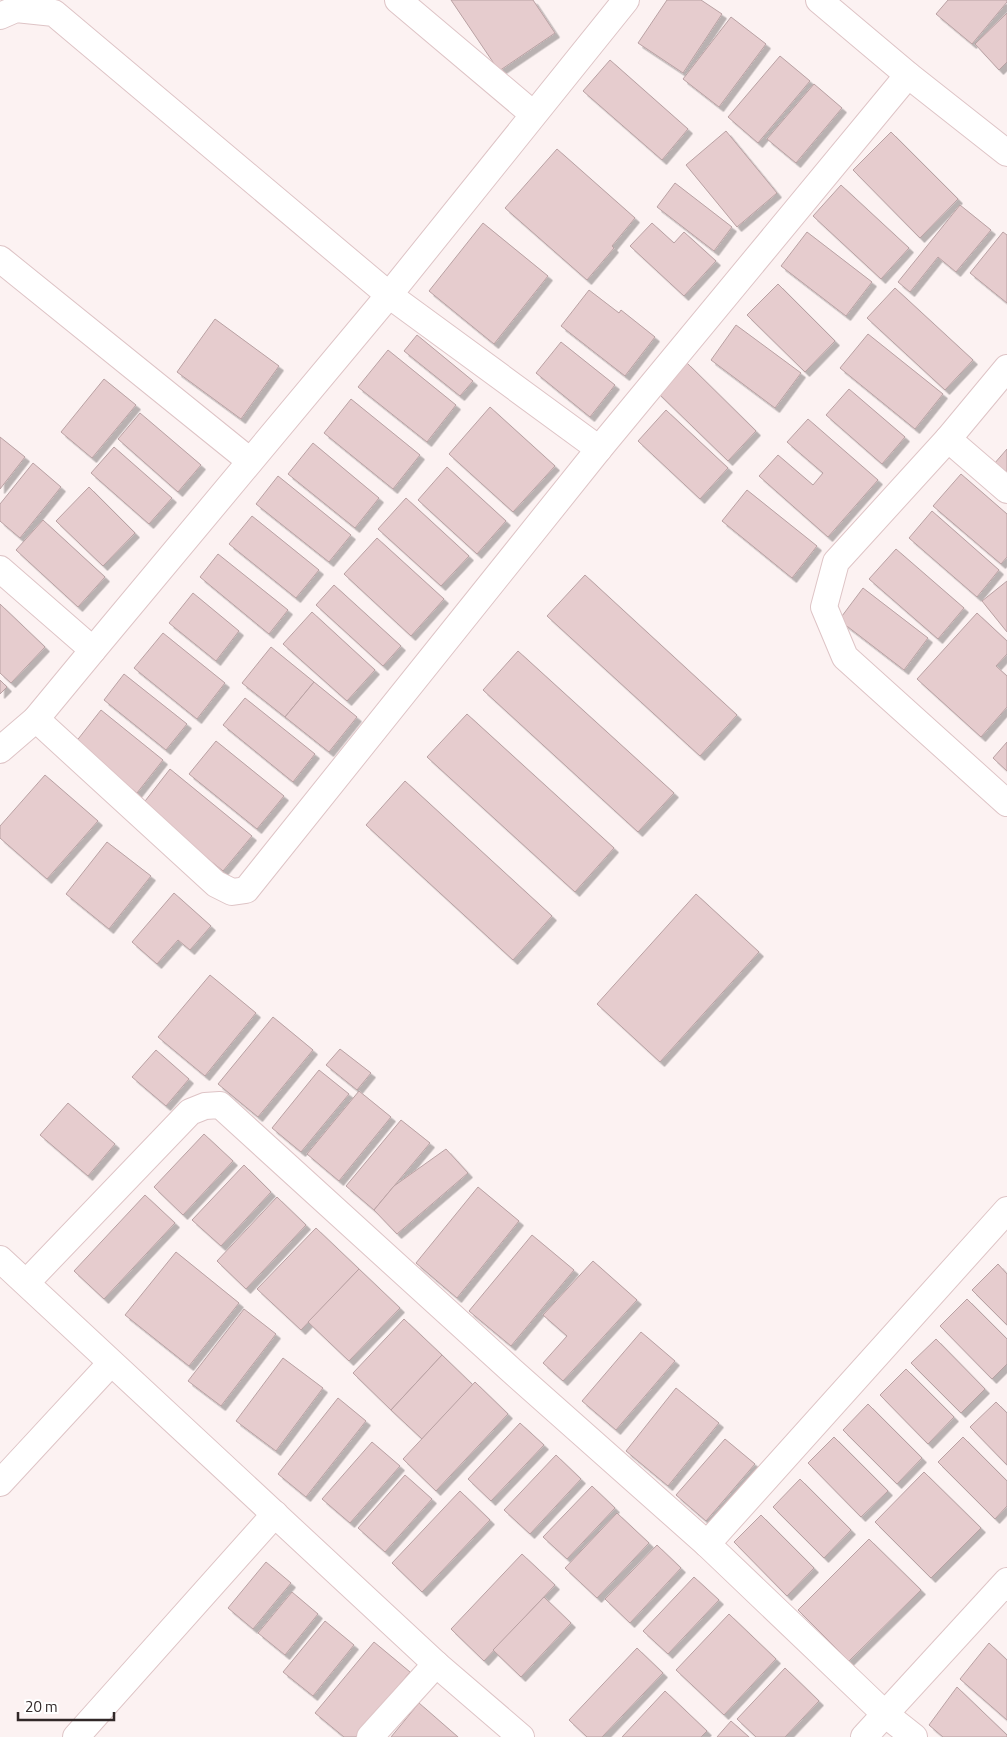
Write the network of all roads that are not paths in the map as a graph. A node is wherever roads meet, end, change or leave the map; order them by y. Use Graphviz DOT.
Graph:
graph roads {
  1 [pos="398,0"];
  2 [pos="626,0"];
  3 [pos="819,0"];
  4 [pos="0,16"];
  5 [pos="908,75"];
  6 [pos="534,114"];
  7 [pos="1007,153"];
  8 [pos="0,259"];
  9 [pos="389,294"];
  10 [pos="1007,368"];
  11 [pos="948,439"];
  12 [pos="599,449"];
  13 [pos="250,461"];
  14 [pos="1007,490"];
  15 [pos="0,569"];
  16 [pos="93,650"];
  17 [pos="36,718"];
  18 [pos="0,750"];
  19 [pos="1007,803"];
  20 [pos="1007,1210"];
  21 [pos="0,1259"];
  22 [pos="27,1282"];
  23 [pos="111,1363"];
  24 [pos="0,1483"];
  25 [pos="275,1514"];
  26 [pos="707,1544"];
  27 [pos="1007,1581"];
  28 [pos="436,1664"];
  29 [pos="885,1714"];
  30 [pos="76,1737"];
  31 [pos="370,1737"];
  32 [pos="521,1737"];
  33 [pos="864,1737"];
  34 [pos="914,1737"];
  1 -- 6 [label="street"];
  2 -- 6 [label="street"];
  3 -- 5 [label="street"];
  4 -- 9 [label="street"];
  5 -- 7 [label="street"];
  5 -- 12 [label="street"];
  6 -- 9 [label="street"];
  8 -- 13 [label="street"];
  9 -- 12 [label="street"];
  9 -- 13 [label="street"];
  10 -- 11 [label="street"];
  11 -- 14 [label="street"];
  11 -- 19 [label="street"];
  12 -- 17 [label="street"];
  13 -- 16 [label="street"];
  15 -- 16 [label="street"];
  16 -- 17 [label="street"];
  17 -- 18 [label="street"];
  20 -- 26 [label="street"];
  21 -- 22 [label="street"];
  22 -- 23 [label="street"];
  22 -- 26 [label="street"];
  23 -- 24 [label="street"];
  23 -- 25 [label="street"];
  25 -- 28 [label="street"];
  25 -- 30 [label="street"];
  26 -- 29 [label="street"];
  27 -- 29 [label="street"];
  28 -- 31 [label="street"];
  28 -- 32 [label="street"];
  29 -- 33 [label="street"];
  29 -- 34 [label="street"];
}
